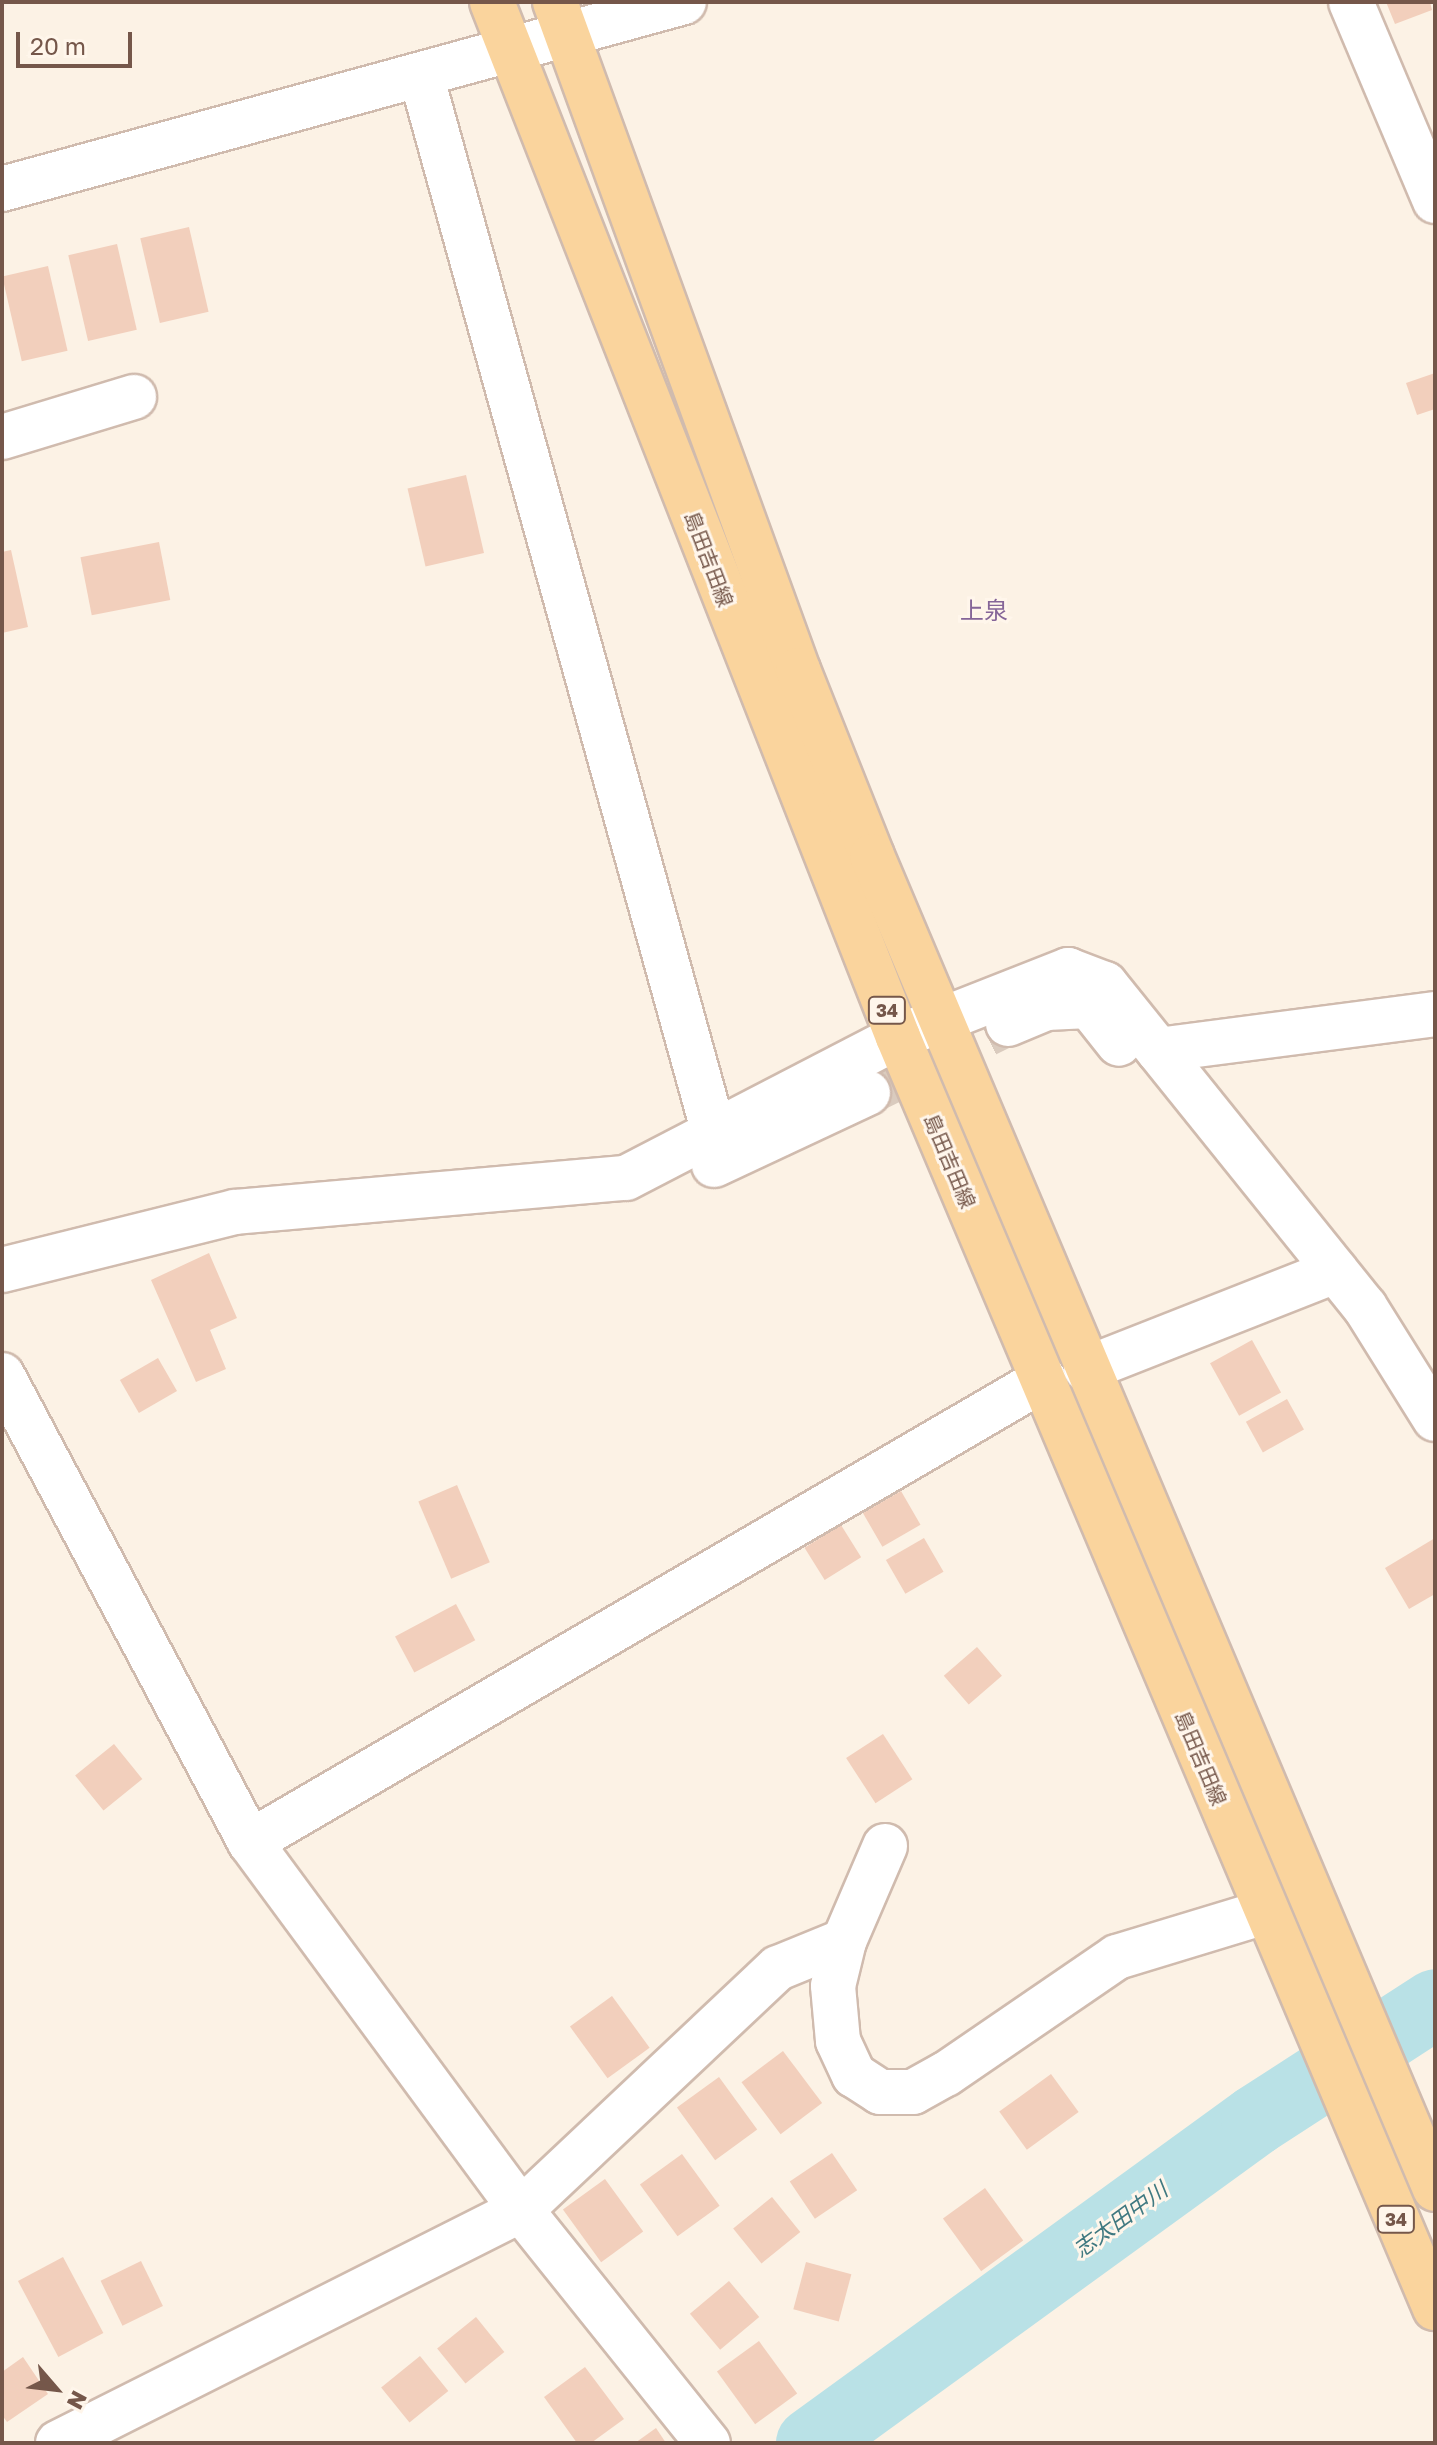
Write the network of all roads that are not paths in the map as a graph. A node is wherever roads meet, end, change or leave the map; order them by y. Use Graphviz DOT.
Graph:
graph roads {
  1 [pos="492,2"];
  2 [pos="684,2"];
  3 [pos="1351,2"];
  4 [pos="561,18"];
  5 [pos="509,51"];
  6 [pos="421,75"];
  7 [pos="2,189"];
  8 [pos="1435,201"];
  9 [pos="134,397"];
  10 [pos="2,437"];
  11 [pos="1435,1014"];
  12 [pos="940,1019"];
  13 [pos="1008,1024"];
  14 [pos="898,1037"];
  15 [pos="1158,1050"];
  16 [pos="868,1093"];
  17 [pos="714,1133"];
  18 [pos="1244,1158"];
  19 [pos="640,1171"];
  20 [pos="2,1270"];
  21 [pos="1335,1271"];
  22 [pos="1086,1369"];
  23 [pos="2,1375"];
  24 [pos="1044,1379"];
  25 [pos="1435,1419"];
  26 [pos="250,1842"];
  27 [pos="885,1846"];
  28 [pos="1265,1912"];
  29 [pos="844,1941"];
  30 [pos="1435,2189"];
  31 [pos="521,2210"];
  32 [pos="1435,2308"];
  33 [pos="58,2443"];
  34 [pos="708,2443"];
  1 -- 5 [label="main road, 島田吉田線 / 34"];
  2 -- 4 [label="street"];
  3 -- 8 [label="street"];
  4 -- 5 [label="street"];
  4 -- 12 [label="main road, 34"];
  5 -- 6 [label="street"];
  5 -- 14 [label="main road, 島田吉田線 / 34"];
  6 -- 7 [label="street"];
  6 -- 17 [label="street"];
  9 -- 10 [label="street"];
  11 -- 15 [label="street"];
  12 -- 14 [label="street"];
  12 -- 15 [label="street"];
  12 -- 22 [label="main road, 34"];
  13 -- 18 [label="street"];
  14 -- 17 [label="street"];
  14 -- 24 [label="main road, 島田吉田線 / 34"];
  15 -- 18 [label="street"];
  16 -- 19 [label="street"];
  17 -- 19 [label="street"];
  18 -- 21 [label="street"];
  19 -- 20 [label="street"];
  21 -- 22 [label="street"];
  21 -- 25 [label="street"];
  22 -- 30 [label="main road, 34"];
  23 -- 26 [label="street"];
  24 -- 26 [label="street"];
  24 -- 28 [label="main road, 島田吉田線 / 34"];
  26 -- 31 [label="street"];
  27 -- 29 [label="street"];
  28 -- 29 [label="street"];
  28 -- 32 [label="main road, 島田吉田線 / 34"];
  29 -- 31 [label="street"];
  31 -- 33 [label="street"];
  31 -- 34 [label="street"];
}
